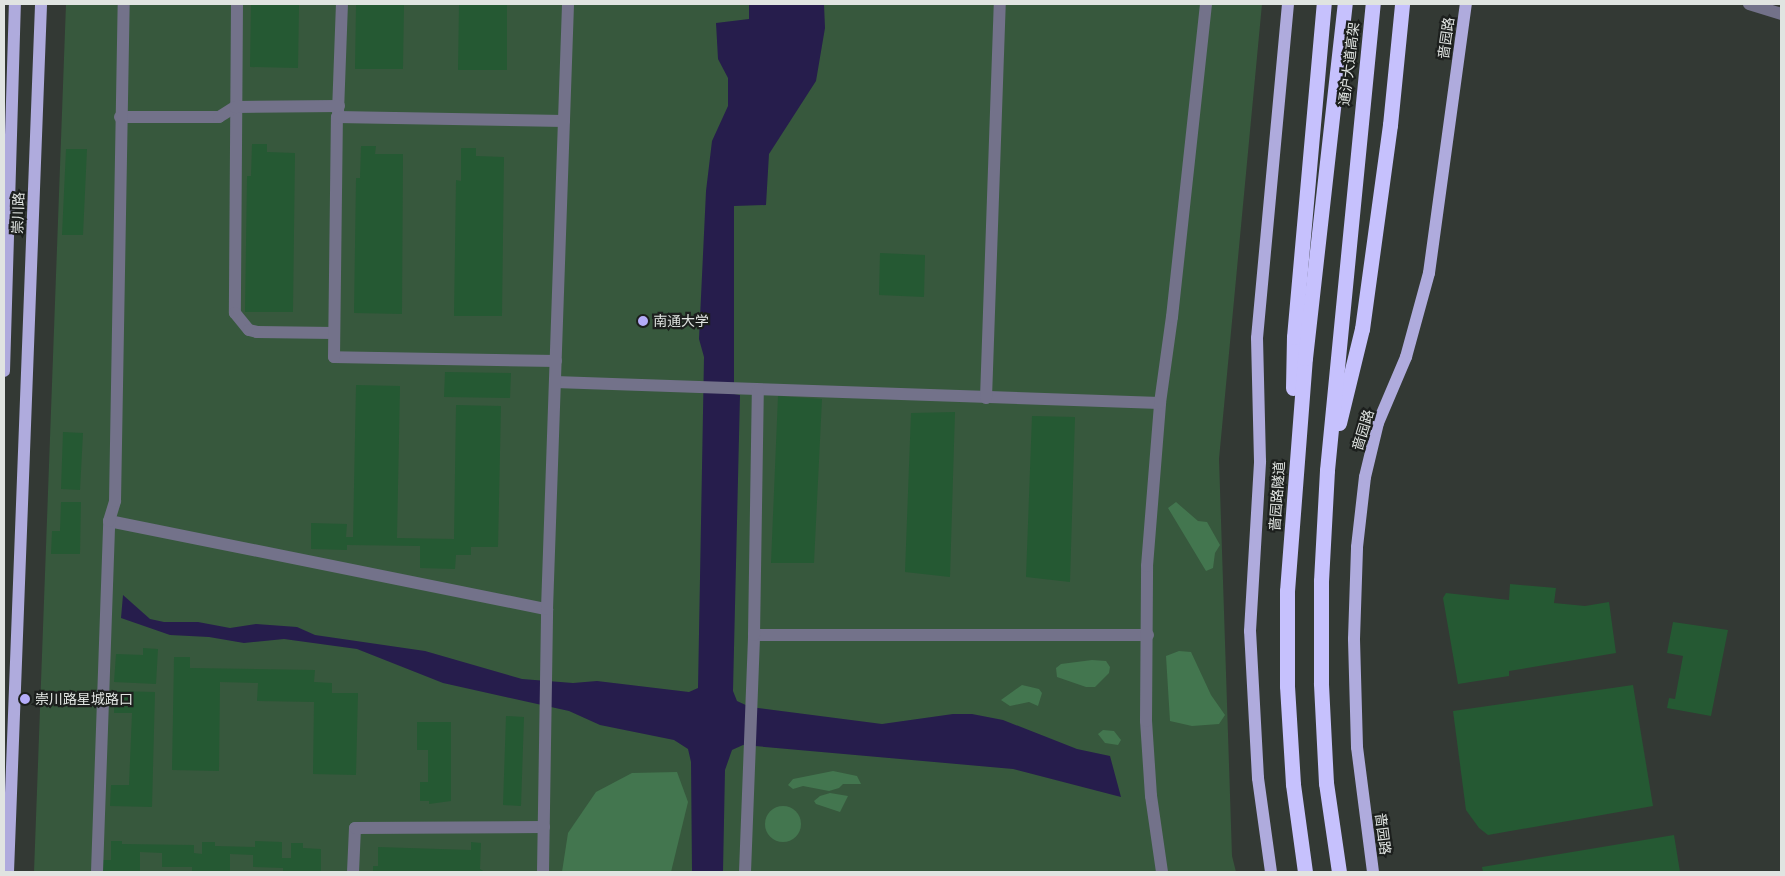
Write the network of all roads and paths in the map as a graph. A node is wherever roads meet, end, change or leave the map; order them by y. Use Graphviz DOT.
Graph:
graph roads {
  1 [pos="15,4"];
  2 [pos="41,4"];
  3 [pos="124,4"];
  4 [pos="237,4"];
  5 [pos="342,4"];
  6 [pos="568,4"];
  7 [pos="1000,4"];
  8 [pos="1206,4"];
  9 [pos="1288,4"];
  10 [pos="1324,4"];
  11 [pos="1345,4"];
  12 [pos="1373,4"];
  13 [pos="1402,4"];
  14 [pos="1466,4"];
  15 [pos="1749,4"];
  16 [pos="1781,14"];
  17 [pos="235,107"];
  18 [pos="338,112"];
  19 [pos="120,117"];
  20 [pos="564,121"];
  21 [pos="1331,123"];
  22 [pos="334,333"];
  23 [pos="556,361"];
  24 [pos="4,370"];
  25 [pos="555,382"];
  26 [pos="758,390"];
  27 [pos="986,398"];
  28 [pos="1160,403"];
  29 [pos="1327,470"];
  30 [pos="1292,505"];
  31 [pos="109,521"];
  32 [pos="547,609"];
  33 [pos="754,635"];
  34 [pos="1148,635"];
  35 [pos="544,827"];
  36 [pos="6,851"];
  37 [pos="8,872"];
  38 [pos="97,872"];
  39 [pos="353,872"];
  40 [pos="543,872"];
  41 [pos="745,872"];
  42 [pos="1162,872"];
  43 [pos="1270,872"];
  44 [pos="1305,872"];
  45 [pos="1339,872"];
  46 [pos="1373,872"];
  1 -- 24 [label="main road, 崇川路"];
  2 -- 36 [label="main road, 崇川路"];
  3 -- 19 [label="street"];
  4 -- 17 [label="street"];
  5 -- 18 [label="street"];
  6 -- 20 [label="street"];
  7 -- 27 [label="street"];
  8 -- 28 [label="street"];
  9 -- 43 [label="main road"];
  10 -- 30 [label="highway"];
  11 -- 21 [label="highway, 通沪大道高架"];
  12 -- 29 [label="highway, 通沪大道高架"];
  13 -- 29 [label="highway"];
  14 -- 46 [label="main road, 啬园路"];
  15 -- 16 [label="street"];
  17 -- 18 [label="street"];
  17 -- 19 [label="street"];
  17 -- 22 [label="street"];
  18 -- 20 [label="street"];
  18 -- 22 [label="street"];
  19 -- 31 [label="street"];
  20 -- 23 [label="street"];
  21 -- 30 [label="highway, 啬园路隧道"];
  22 -- 23 [label="street"];
  23 -- 25 [label="street"];
  25 -- 26 [label="street"];
  25 -- 32 [label="street"];
  26 -- 27 [label="street"];
  26 -- 33 [label="street"];
  27 -- 28 [label="street"];
  28 -- 34 [label="street"];
  29 -- 45 [label="highway"];
  30 -- 44 [label="highway, 啬园路隧道"];
  31 -- 32 [label="street"];
  31 -- 38 [label="street"];
  32 -- 35 [label="street"];
  33 -- 34 [label="street"];
  33 -- 41 [label="street"];
  34 -- 42 [label="street"];
  35 -- 39 [label="street"];
  35 -- 40 [label="street"];
  36 -- 37 [label="main road, 崇川路"];
}
